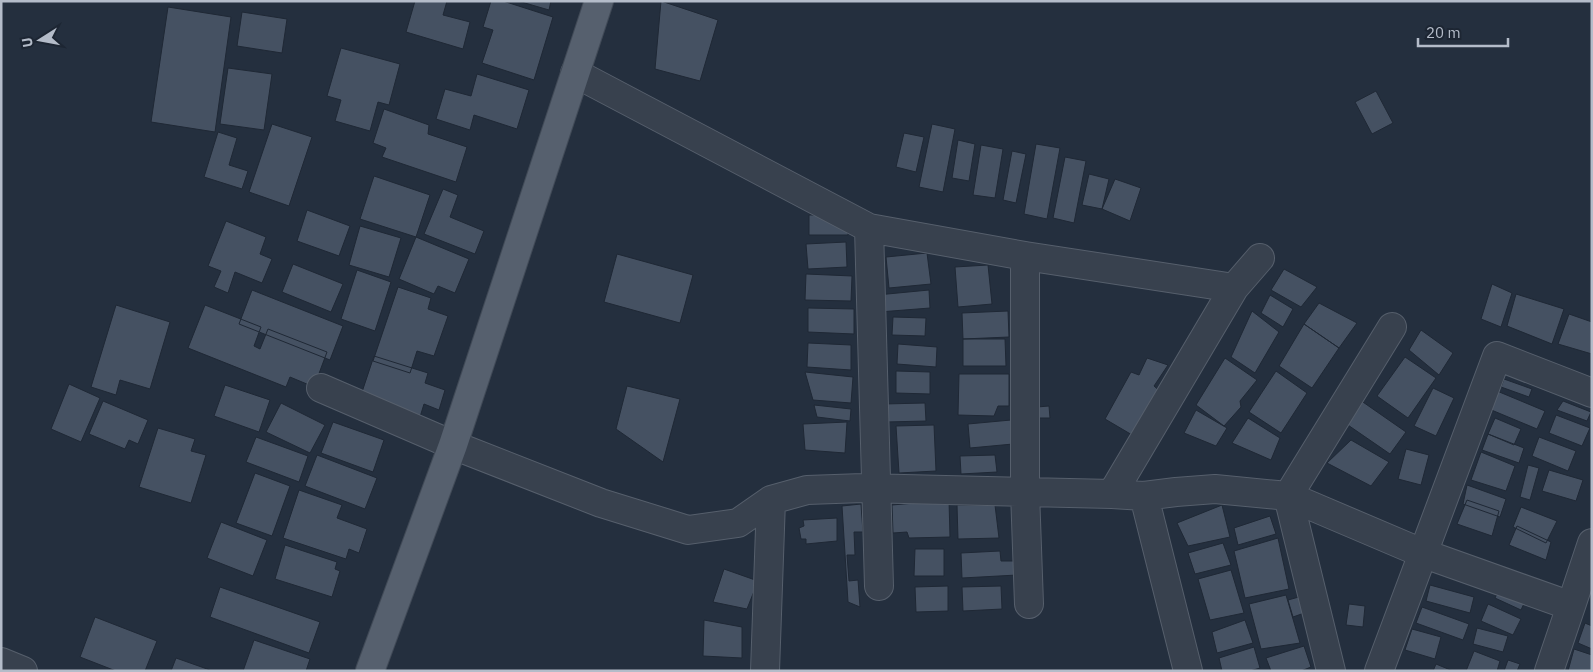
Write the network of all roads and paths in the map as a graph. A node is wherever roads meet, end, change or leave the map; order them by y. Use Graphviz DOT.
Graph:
graph roads {
  1 [pos="599,1"];
  2 [pos="575,73"];
  3 [pos="870,228"];
  4 [pos="1025,256"];
  5 [pos="1260,258"];
  6 [pos="1234,288"];
  7 [pos="1392,327"];
  8 [pos="321,388"];
  9 [pos="1592,393"];
  10 [pos="453,445"];
  11 [pos="878,489"];
  12 [pos="1025,492"];
  13 [pos="1112,494"];
  14 [pos="1144,496"];
  15 [pos="1288,496"];
  16 [pos="771,500"];
  17 [pos="1592,543"];
  18 [pos="1422,553"];
  19 [pos="880,586"];
  20 [pos="1029,604"];
  21 [pos="1571,606"];
  22 [pos="1,662"];
  23 [pos="23,671"];
  24 [pos="370,671"];
  25 [pos="765,671"];
  26 [pos="1188,671"];
  27 [pos="1331,671"];
  28 [pos="1379,671"];
  29 [pos="1549,671"];
  1 -- 2 [label="main road"];
  2 -- 3 [label="street"];
  2 -- 10 [label="main road"];
  3 -- 4 [label="street"];
  3 -- 11 [label="street"];
  4 -- 6 [label="street"];
  4 -- 12 [label="street"];
  5 -- 6 [label="street"];
  6 -- 13 [label="street"];
  7 -- 15 [label="street"];
  8 -- 10 [label="street"];
  9 -- 18 [label="street"];
  10 -- 16 [label="street"];
  10 -- 24 [label="main road"];
  11 -- 12 [label="street"];
  11 -- 16 [label="street"];
  11 -- 19 [label="street"];
  12 -- 13 [label="street"];
  12 -- 20 [label="street"];
  13 -- 14 [label="street"];
  14 -- 15 [label="street"];
  14 -- 26 [label="street"];
  15 -- 18 [label="street"];
  15 -- 27 [label="street"];
  16 -- 25 [label="street"];
  17 -- 21 [label="street"];
  18 -- 21 [label="street"];
  18 -- 28 [label="street"];
  21 -- 29 [label="street"];
  22 -- 23 [label="street"];
}
